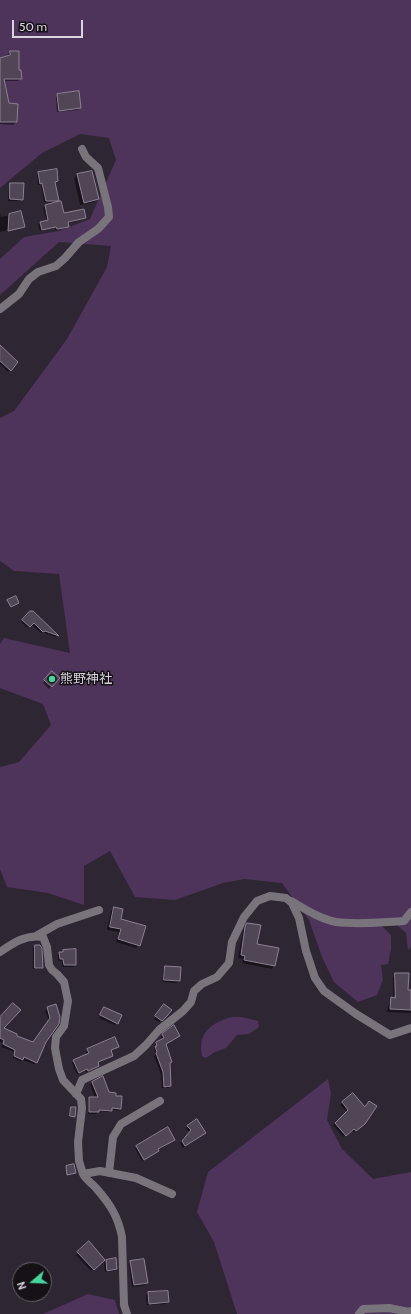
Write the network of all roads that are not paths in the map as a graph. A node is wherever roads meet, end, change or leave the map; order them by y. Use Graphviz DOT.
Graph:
graph roads {
  1 [pos="82,149"];
  2 [pos="0,309"];
  3 [pos="288,900"];
  4 [pos="99,910"];
  5 [pos="411,912"];
  6 [pos="36,936"];
  7 [pos="0,952"];
  8 [pos="411,1028"];
  9 [pos="76,1094"];
  10 [pos="160,1101"];
  11 [pos="109,1173"];
  12 [pos="83,1174"];
  13 [pos="172,1194"];
  14 [pos="411,1311"];
  15 [pos="127,1314"];
  16 [pos="359,1314"];
  1 -- 2 [label="street"];
  3 -- 5 [label="street"];
  3 -- 8 [label="street"];
  3 -- 9 [label="street"];
  4 -- 6 [label="street"];
  6 -- 7 [label="street"];
  6 -- 9 [label="street"];
  9 -- 12 [label="street"];
  10 -- 11 [label="street"];
  11 -- 12 [label="street"];
  11 -- 13 [label="street"];
  12 -- 15 [label="street"];
  14 -- 16 [label="street"];
}
